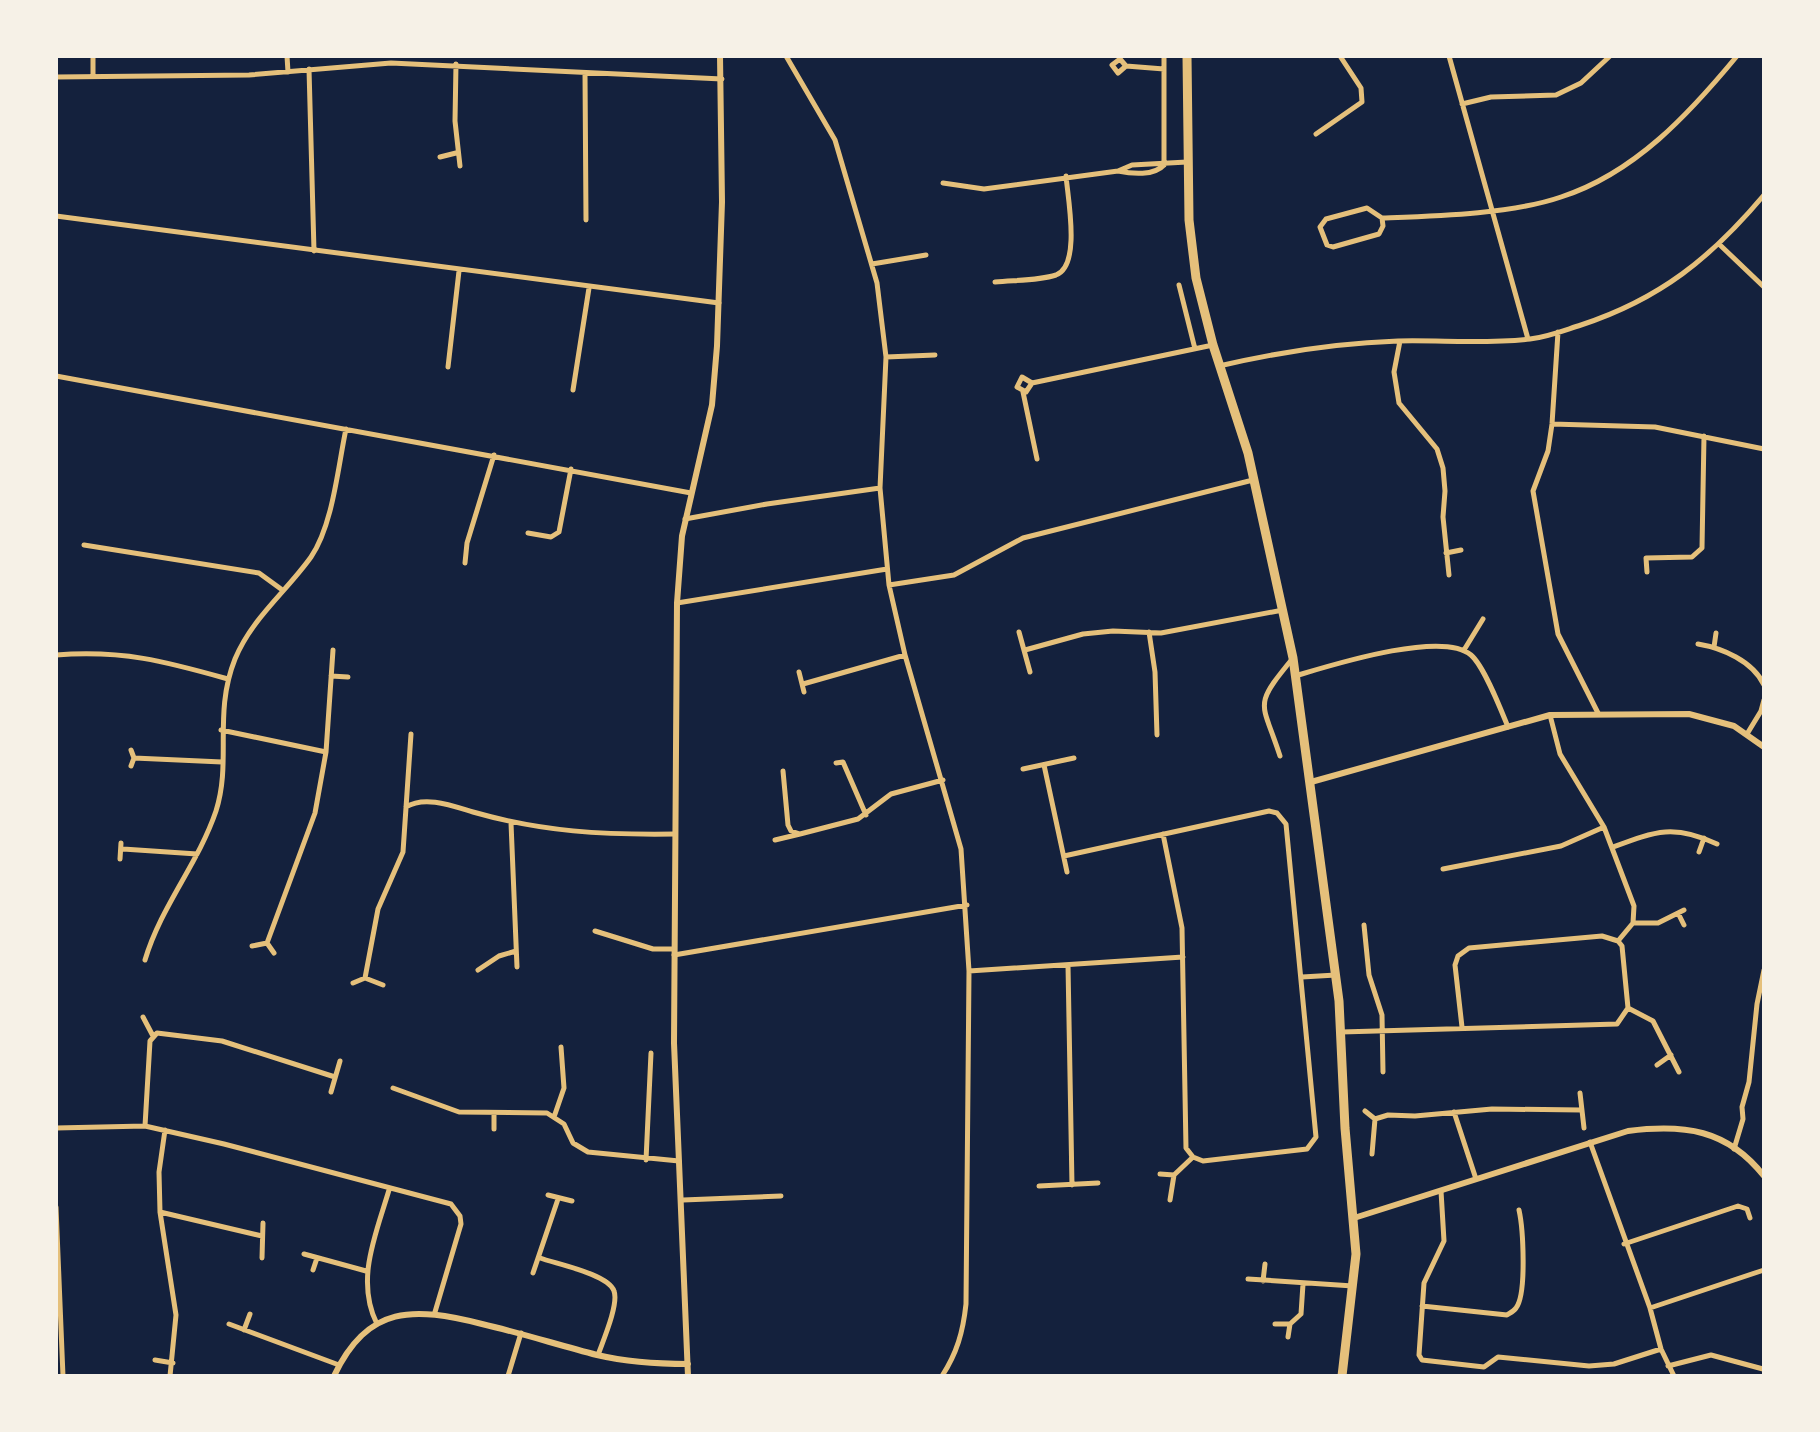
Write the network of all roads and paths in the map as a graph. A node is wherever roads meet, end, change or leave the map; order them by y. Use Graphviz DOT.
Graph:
graph roads {
  1 [pos="93,56"];
  2 [pos="287,56"];
  3 [pos="720,56"];
  4 [pos="786,56"];
  5 [pos="1164,56"];
  6 [pos="1187,56"];
  7 [pos="1340,56"];
  8 [pos="1449,56"];
  9 [pos="1610,56"];
  10 [pos="1737,56"];
  11 [pos="456,64"];
  12 [pos="1126,66"];
  13 [pos="309,69"];
  14 [pos="1164,69"];
  15 [pos="288,72"];
  16 [pos="585,73"];
  17 [pos="93,76"];
  18 [pos="56,77"];
  19 [pos="722,79"];
  20 [pos="1462,104"];
  21 [pos="1317,134"];
  22 [pos="456,153"];
  23 [pos="440,158"];
  24 [pos="1187,162"];
  25 [pos="1164,165"];
  26 [pos="460,166"];
  27 [pos="1066,176"];
  28 [pos="943,183"];
  29 [pos="1764,195"];
  30 [pos="1492,209"];
  31 [pos="56,216"];
  32 [pos="1382,218"];
  33 [pos="586,220"];
  34 [pos="1720,245"];
  35 [pos="314,251"];
  36 [pos="926,255"];
  37 [pos="872,264"];
  38 [pos="459,271"];
  39 [pos="1007,271"];
  40 [pos="1009,281"];
  41 [pos="995,282"];
  42 [pos="1179,285"];
  43 [pos="1764,287"];
  44 [pos="589,288"];
  45 [pos="719,303"];
  46 [pos="1558,332"];
  47 [pos="1528,339"];
  48 [pos="1400,341"];
  49 [pos="1213,345"];
  50 [pos="1195,349"];
  51 [pos="935,355"];
  52 [pos="886,357"];
  53 [pos="1219,366"];
  54 [pos="448,367"];
  55 [pos="56,376"];
  56 [pos="1032,383"];
  57 [pos="573,390"];
  58 [pos="1023,392"];
  59 [pos="1552,424"];
  60 [pos="346,429"];
  61 [pos="1704,436"];
  62 [pos="1764,449"];
  63 [pos="494,455"];
  64 [pos="1037,460"];
  65 [pos="572,469"];
  66 [pos="1253,480"];
  67 [pos="880,488"];
  68 [pos="691,492"];
  69 [pos="685,519"];
  70 [pos="528,533"];
  71 [pos="85,545"];
  72 [pos="1461,550"];
  73 [pos="1446,553"];
  74 [pos="465,563"];
  75 [pos="887,569"];
  76 [pos="1647,572"];
  77 [pos="1449,576"];
  78 [pos="889,585"];
  79 [pos="281,589"];
  80 [pos="677,603"];
  81 [pos="1283,610"];
  82 [pos="1483,619"];
  83 [pos="1019,632"];
  84 [pos="1149,632"];
  85 [pos="1716,633"];
  86 [pos="1698,644"];
  87 [pos="1714,647"];
  88 [pos="333,650"];
  89 [pos="1025,650"];
  90 [pos="1464,650"];
  91 [pos="56,655"];
  92 [pos="905,655"];
  93 [pos="1293,658"];
  94 [pos="799,672"];
  95 [pos="1030,673"];
  96 [pos="331,676"];
  97 [pos="1295,676"];
  98 [pos="348,677"];
  99 [pos="228,679"];
  100 [pos="803,684"];
  101 [pos="1764,685"];
  102 [pos="804,692"];
  103 [pos="1764,699"];
  104 [pos="1598,713"];
  105 [pos="1550,715"];
  106 [pos="1508,727"];
  107 [pos="221,730"];
  108 [pos="411,734"];
  109 [pos="1747,734"];
  110 [pos="1157,735"];
  111 [pos="1764,747"];
  112 [pos="131,750"];
  113 [pos="326,752"];
  114 [pos="1280,756"];
  115 [pos="134,758"];
  116 [pos="1074,758"];
  117 [pos="222,762"];
  118 [pos="836,763"];
  119 [pos="1044,765"];
  120 [pos="131,766"];
  121 [pos="1023,769"];
  122 [pos="783,771"];
  123 [pos="943,779"];
  124 [pos="1311,782"];
  125 [pos="406,807"];
  126 [pos="866,815"];
  127 [pos="511,823"];
  128 [pos="1604,827"];
  129 [pos="675,834"];
  130 [pos="800,834"];
  131 [pos="1163,834"];
  132 [pos="1704,838"];
  133 [pos="775,840"];
  134 [pos="1717,844"];
  135 [pos="1613,847"];
  136 [pos="1699,852"];
  137 [pos="197,854"];
  138 [pos="1064,856"];
  139 [pos="120,859"];
  140 [pos="1443,869"];
  141 [pos="1067,872"];
  142 [pos="967,905"];
  143 [pos="1633,923"];
  144 [pos="1364,925"];
  145 [pos="1685,925"];
  146 [pos="612,926"];
  147 [pos="595,931"];
  148 [pos="610,936"];
  149 [pos="1618,941"];
  150 [pos="267,943"];
  151 [pos="252,946"];
  152 [pos="516,951"];
  153 [pos="674,952"];
  154 [pos="274,953"];
  155 [pos="1183,957"];
  156 [pos="145,960"];
  157 [pos="1068,965"];
  158 [pos="517,967"];
  159 [pos="478,970"];
  160 [pos="1764,970"];
  161 [pos="969,971"];
  162 [pos="1336,975"];
  163 [pos="365,978"];
  164 [pos="1302,978"];
  165 [pos="353,984"];
  166 [pos="383,985"];
  167 [pos="1628,1008"];
  168 [pos="143,1017"];
  169 [pos="1462,1027"];
  170 [pos="1384,1030"];
  171 [pos="1341,1032"];
  172 [pos="153,1036"];
  173 [pos="561,1047"];
  174 [pos="651,1053"];
  175 [pos="1671,1055"];
  176 [pos="340,1061"];
  177 [pos="1657,1065"];
  178 [pos="1383,1072"];
  179 [pos="1679,1072"];
  180 [pos="335,1077"];
  181 [pos="393,1088"];
  182 [pos="331,1092"];
  183 [pos="1580,1093"];
  184 [pos="1581,1110"];
  185 [pos="1365,1111"];
  186 [pos="1454,1112"];
  187 [pos="494,1113"];
  188 [pos="554,1117"];
  189 [pos="1375,1119"];
  190 [pos="145,1126"];
  191 [pos="56,1128"];
  192 [pos="1584,1128"];
  193 [pos="494,1129"];
  194 [pos="165,1130"];
  195 [pos="1590,1142"];
  196 [pos="1734,1149"];
  197 [pos="1372,1154"];
  198 [pos="1193,1157"];
  199 [pos="646,1160"];
  200 [pos="679,1161"];
  201 [pos="1160,1174"];
  202 [pos="1174,1175"];
  203 [pos="1764,1176"];
  204 [pos="1476,1179"];
  205 [pos="1098,1184"];
  206 [pos="1072,1185"];
  207 [pos="1039,1186"];
  208 [pos="389,1190"];
  209 [pos="1441,1191"];
  210 [pos="548,1195"];
  211 [pos="781,1196"];
  212 [pos="558,1199"];
  213 [pos="683,1200"];
  214 [pos="1170,1200"];
  215 [pos="572,1201"];
  216 [pos="56,1207"];
  217 [pos="1519,1210"];
  218 [pos="160,1212"];
  219 [pos="1354,1218"];
  220 [pos="1750,1219"];
  221 [pos="263,1223"];
  222 [pos="262,1236"];
  223 [pos="1624,1244"];
  224 [pos="304,1254"];
  225 [pos="262,1258"];
  226 [pos="317,1258"];
  227 [pos="540,1258"];
  228 [pos="1265,1264"];
  229 [pos="313,1270"];
  230 [pos="1764,1270"];
  231 [pos="366,1271"];
  232 [pos="533,1273"];
  233 [pos="1248,1279"];
  234 [pos="1263,1281"];
  235 [pos="1303,1284"];
  236 [pos="1355,1286"];
  237 [pos="58,1297"];
  238 [pos="1422,1306"];
  239 [pos="1650,1308"];
  240 [pos="435,1312"];
  241 [pos="250,1314"];
  242 [pos="229,1324"];
  243 [pos="377,1324"];
  244 [pos="1276,1324"];
  245 [pos="1290,1324"];
  246 [pos="244,1330"];
  247 [pos="520,1333"];
  248 [pos="1288,1337"];
  249 [pos="1661,1349"];
  250 [pos="598,1355"];
  251 [pos="155,1360"];
  252 [pos="173,1363"];
  253 [pos="688,1364"];
  254 [pos="339,1365"];
  255 [pos="1589,1366"];
  256 [pos="1668,1366"];
  257 [pos="1484,1367"];
  258 [pos="1763,1369"];
  259 [pos="63,1376"];
  260 [pos="170,1376"];
  261 [pos="334,1376"];
  262 [pos="508,1376"];
  263 [pos="688,1376"];
  264 [pos="942,1376"];
  265 [pos="1342,1376"];
  266 [pos="1483,1376"];
  267 [pos="1588,1376"];
  268 [pos="1674,1376"];
  1 -- 17 [label="street"];
  2 -- 15 [label="street"];
  3 -- 19 [label="street"];
  4 -- 37 [label="street"];
  5 -- 14 [label="street"];
  6 -- 24 [label="highway"];
  7 -- 21 [label="street"];
  8 -- 20 [label="street"];
  9 -- 20 [label="street"];
  10 -- 30 [label="street"];
  11 -- 13 [label="street"];
  11 -- 16 [label="street"];
  11 -- 22 [label="street"];
  12 -- 14 [label="street"];
  13 -- 15 [label="street"];
  13 -- 35 [label="street"];
  14 -- 25 [label="street"];
  15 -- 17 [label="street"];
  16 -- 19 [label="street"];
  16 -- 33 [label="street"];
  17 -- 18 [label="street"];
  19 -- 45 [label="street"];
  20 -- 30 [label="street"];
  22 -- 23 [label="street"];
  22 -- 26 [label="street"];
  24 -- 25 [label="street"];
  24 -- 49 [label="highway"];
  25 -- 27 [label="street"];
  27 -- 28 [label="street"];
  27 -- 40 [label="street"];
  29 -- 34 [label="street"];
  30 -- 32 [label="street"];
  30 -- 47 [label="street"];
  31 -- 35 [label="street"];
  32 -- 32 [label="street"];
  34 -- 43 [label="street"];
  34 -- 46 [label="street"];
  35 -- 38 [label="street"];
  36 -- 37 [label="street"];
  37 -- 52 [label="street"];
  38 -- 44 [label="street"];
  38 -- 54 [label="street"];
  39 -- 40 [label="street"];
  40 -- 41 [label="street"];
  42 -- 50 [label="street"];
  44 -- 45 [label="street"];
  44 -- 57 [label="street"];
  45 -- 68 [label="street"];
  46 -- 47 [label="street"];
  46 -- 59 [label="street"];
  47 -- 48 [label="street"];
  48 -- 53 [label="street"];
  48 -- 73 [label="street"];
  49 -- 50 [label="street"];
  49 -- 53 [label="highway"];
  50 -- 56 [label="street"];
  51 -- 52 [label="street"];
  52 -- 67 [label="street"];
  53 -- 66 [label="highway"];
  55 -- 60 [label="street"];
  56 -- 58 [label="street"];
  56 -- 58 [label="street"];
  58 -- 64 [label="street"];
  59 -- 61 [label="street"];
  59 -- 104 [label="street"];
  60 -- 63 [label="street"];
  60 -- 79 [label="street"];
  61 -- 62 [label="street"];
  61 -- 76 [label="street"];
  63 -- 65 [label="street"];
  63 -- 74 [label="street"];
  65 -- 68 [label="street"];
  65 -- 70 [label="street"];
  66 -- 78 [label="street"];
  66 -- 81 [label="highway"];
  67 -- 69 [label="street"];
  67 -- 75 [label="street"];
  68 -- 69 [label="street"];
  69 -- 80 [label="street"];
  71 -- 79 [label="street"];
  72 -- 73 [label="street"];
  73 -- 77 [label="street"];
  75 -- 78 [label="street"];
  75 -- 80 [label="street"];
  78 -- 92 [label="street"];
  79 -- 99 [label="street"];
  80 -- 129 [label="street"];
  81 -- 84 [label="street"];
  81 -- 93 [label="highway"];
  82 -- 90 [label="street"];
  83 -- 89 [label="street"];
  84 -- 89 [label="street"];
  84 -- 110 [label="street"];
  85 -- 87 [label="street"];
  86 -- 87 [label="street"];
  87 -- 101 [label="street"];
  88 -- 96 [label="street"];
  89 -- 95 [label="street"];
  90 -- 97 [label="street"];
  90 -- 106 [label="street"];
  91 -- 99 [label="street"];
  92 -- 100 [label="street"];
  92 -- 123 [label="street"];
  93 -- 97 [label="highway"];
  93 -- 114 [label="street"];
  94 -- 100 [label="street"];
  96 -- 98 [label="street"];
  96 -- 113 [label="street"];
  97 -- 124 [label="highway"];
  99 -- 107 [label="street"];
  100 -- 102 [label="street"];
  103 -- 109 [label="street"];
  104 -- 105 [label="street"];
  104 -- 109 [label="street"];
  105 -- 106 [label="street"];
  105 -- 128 [label="street"];
  106 -- 124 [label="street"];
  107 -- 113 [label="street"];
  107 -- 117 [label="street"];
  108 -- 125 [label="street"];
  109 -- 111 [label="street"];
  112 -- 115 [label="street"];
  113 -- 150 [label="street"];
  115 -- 117 [label="street"];
  115 -- 120 [label="street"];
  116 -- 119 [label="street"];
  117 -- 137 [label="street"];
  118 -- 126 [label="street"];
  119 -- 121 [label="street"];
  119 -- 138 [label="street"];
  122 -- 130 [label="street"];
  123 -- 126 [label="street"];
  123 -- 142 [label="street"];
  124 -- 162 [label="highway"];
  125 -- 127 [label="street"];
  125 -- 163 [label="street"];
  126 -- 130 [label="street"];
  127 -- 129 [label="street"];
  127 -- 152 [label="street"];
  128 -- 135 [label="street"];
  128 -- 140 [label="street"];
  129 -- 153 [label="street"];
  130 -- 133 [label="street"];
  131 -- 138 [label="street"];
  131 -- 155 [label="street"];
  131 -- 164 [label="street"];
  132 -- 134 [label="street"];
  132 -- 135 [label="street"];
  132 -- 136 [label="street"];
  135 -- 143 [label="street"];
  137 -- 139 [label="street"];
  137 -- 156 [label="street"];
  138 -- 141 [label="street"];
  142 -- 153 [label="street"];
  142 -- 161 [label="street"];
  143 -- 145 [label="street"];
  143 -- 149 [label="street"];
  144 -- 170 [label="street"];
  146 -- 148 [label="street"];
  147 -- 148 [label="street"];
  148 -- 153 [label="street"];
  149 -- 167 [label="street"];
  149 -- 169 [label="street"];
  150 -- 151 [label="street"];
  150 -- 154 [label="street"];
  152 -- 158 [label="street"];
  152 -- 159 [label="street"];
  153 -- 200 [label="street"];
  155 -- 157 [label="street"];
  155 -- 198 [label="street"];
  157 -- 161 [label="street"];
  157 -- 206 [label="street"];
  160 -- 196 [label="street"];
  161 -- 264 [label="street"];
  162 -- 164 [label="street"];
  162 -- 171 [label="highway"];
  163 -- 165 [label="street"];
  163 -- 166 [label="street"];
  164 -- 198 [label="street"];
  167 -- 169 [label="street"];
  167 -- 175 [label="street"];
  168 -- 172 [label="street"];
  169 -- 170 [label="street"];
  170 -- 171 [label="street"];
  170 -- 178 [label="street"];
  171 -- 219 [label="highway"];
  172 -- 180 [label="street"];
  172 -- 190 [label="street"];
  173 -- 188 [label="street"];
  174 -- 199 [label="street"];
  175 -- 177 [label="street"];
  175 -- 179 [label="street"];
  176 -- 180 [label="street"];
  180 -- 182 [label="street"];
  181 -- 187 [label="street"];
  183 -- 184 [label="street"];
  184 -- 186 [label="street"];
  184 -- 192 [label="street"];
  185 -- 189 [label="street"];
  186 -- 189 [label="street"];
  186 -- 204 [label="street"];
  187 -- 188 [label="street"];
  187 -- 193 [label="street"];
  188 -- 199 [label="street"];
  189 -- 197 [label="street"];
  190 -- 191 [label="street"];
  190 -- 194 [label="street"];
  194 -- 208 [label="street"];
  194 -- 218 [label="street"];
  195 -- 196 [label="street"];
  195 -- 204 [label="street"];
  195 -- 223 [label="street"];
  196 -- 203 [label="street"];
  198 -- 202 [label="street"];
  199 -- 200 [label="street"];
  200 -- 213 [label="street"];
  201 -- 202 [label="street"];
  202 -- 214 [label="street"];
  204 -- 209 [label="street"];
  205 -- 206 [label="street"];
  206 -- 207 [label="street"];
  208 -- 231 [label="street"];
  208 -- 240 [label="street"];
  209 -- 219 [label="street"];
  209 -- 238 [label="street"];
  210 -- 212 [label="street"];
  211 -- 213 [label="street"];
  212 -- 215 [label="street"];
  212 -- 227 [label="street"];
  213 -- 253 [label="street"];
  216 -- 237 [label="street"];
  217 -- 238 [label="street"];
  218 -- 222 [label="street"];
  218 -- 252 [label="street"];
  219 -- 236 [label="highway"];
  220 -- 223 [label="street"];
  221 -- 222 [label="street"];
  222 -- 225 [label="street"];
  223 -- 239 [label="street"];
  224 -- 226 [label="street"];
  226 -- 229 [label="street"];
  226 -- 231 [label="street"];
  227 -- 232 [label="street"];
  227 -- 250 [label="street"];
  228 -- 234 [label="street"];
  230 -- 239 [label="street"];
  231 -- 243 [label="street"];
  233 -- 234 [label="street"];
  234 -- 235 [label="street"];
  235 -- 236 [label="street"];
  235 -- 245 [label="street"];
  236 -- 265 [label="highway"];
  237 -- 259 [label="street"];
  238 -- 257 [label="street"];
  239 -- 249 [label="street"];
  240 -- 243 [label="street"];
  240 -- 247 [label="street"];
  241 -- 246 [label="street"];
  242 -- 246 [label="street"];
  243 -- 254 [label="street"];
  244 -- 245 [label="street"];
  245 -- 248 [label="street"];
  246 -- 254 [label="street"];
  247 -- 250 [label="street"];
  247 -- 262 [label="street"];
  249 -- 255 [label="street"];
  249 -- 256 [label="street"];
  250 -- 253 [label="street"];
  251 -- 252 [label="street"];
  252 -- 260 [label="street"];
  253 -- 263 [label="street"];
  254 -- 261 [label="street"];
  255 -- 257 [label="street"];
  255 -- 267 [label="street"];
  256 -- 258 [label="street"];
  256 -- 268 [label="street"];
  257 -- 266 [label="street"];
}
